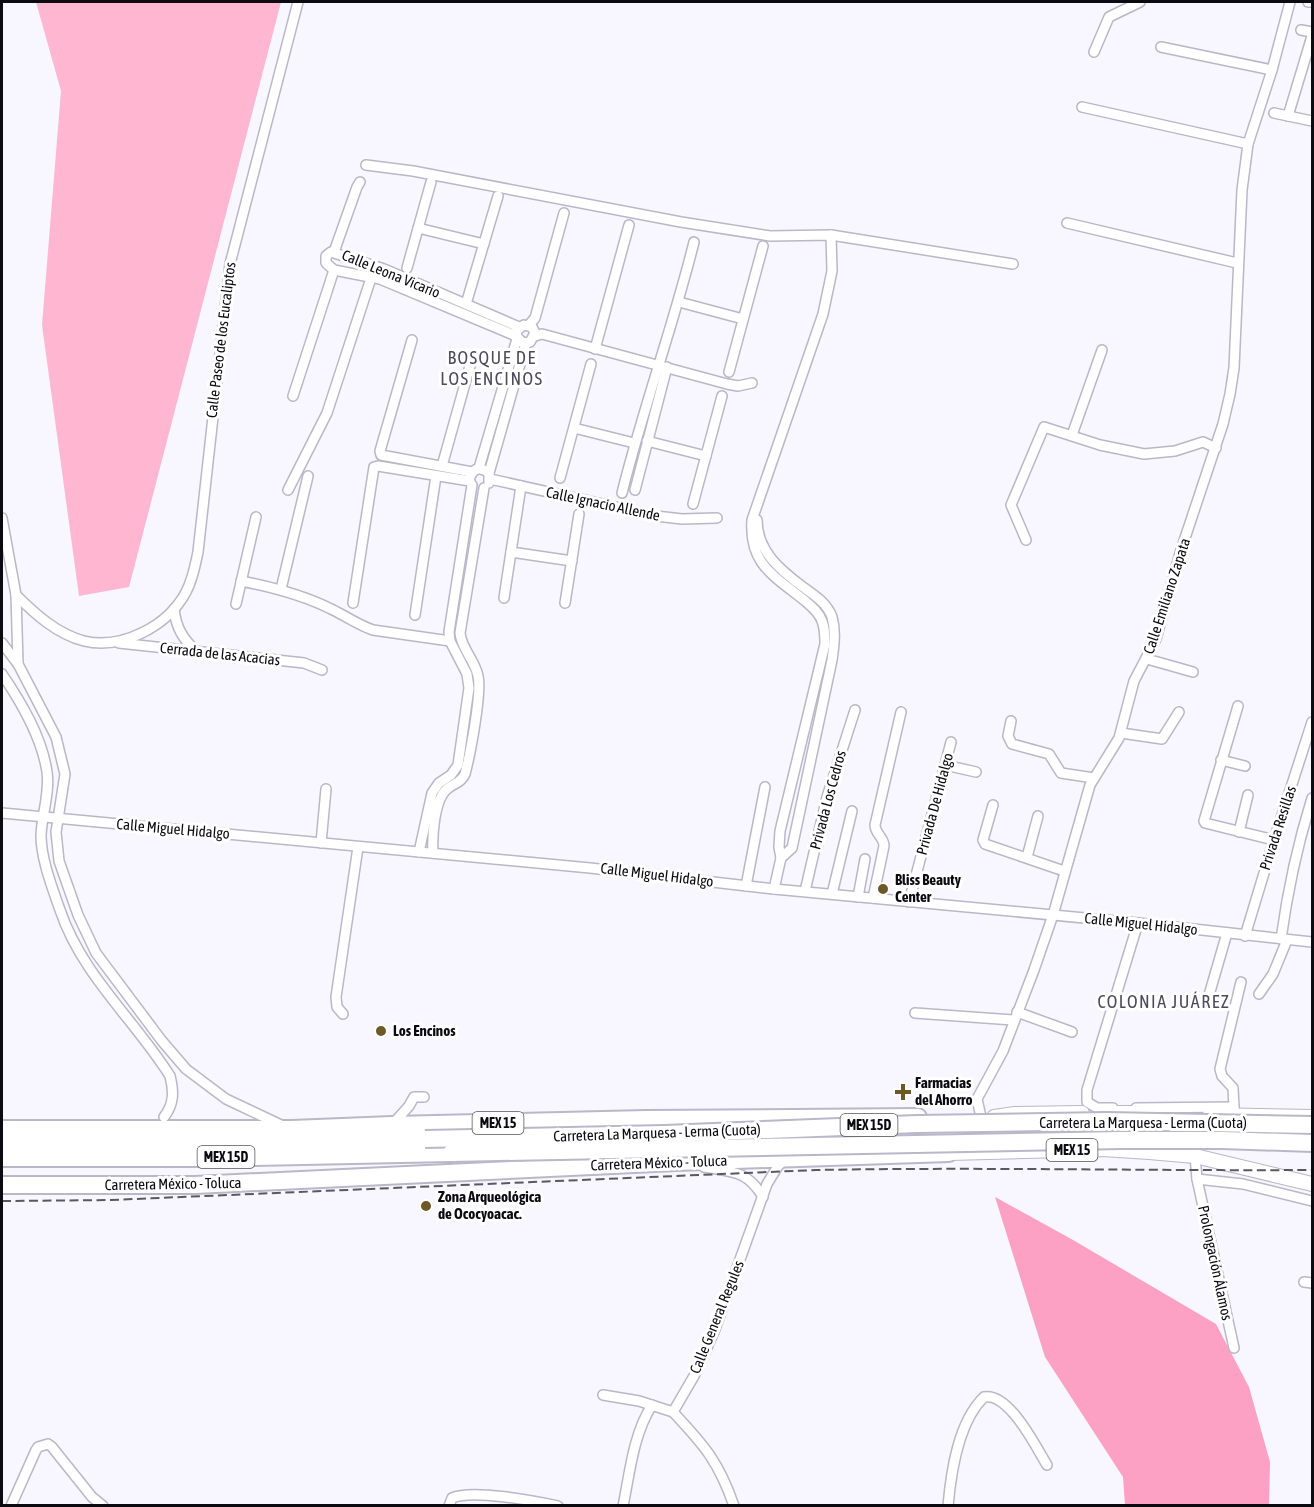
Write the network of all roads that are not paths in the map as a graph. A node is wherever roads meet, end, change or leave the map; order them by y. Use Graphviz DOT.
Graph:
graph roads {
  1 [pos="298,2"];
  2 [pos="1140,2"];
  3 [pos="1290,2"];
  4 [pos="1301,30"];
  5 [pos="1312,34"];
  6 [pos="1161,47"];
  7 [pos="1094,52"];
  8 [pos="1272,70"];
  9 [pos="1082,107"];
  10 [pos="1274,113"];
  11 [pos="1288,116"];
  12 [pos="1312,121"];
  13 [pos="1248,144"];
  14 [pos="366,165"];
  15 [pos="360,182"];
  16 [pos="431,182"];
  17 [pos="498,196"];
  18 [pos="564,213"];
  19 [pos="1067,223"];
  20 [pos="629,225"];
  21 [pos="418,228"];
  22 [pos="831,235"];
  23 [pos="694,242"];
  24 [pos="484,244"];
  25 [pos="763,246"];
  26 [pos="334,252"];
  27 [pos="1237,263"];
  28 [pos="1012,264"];
  29 [pos="375,266"];
  30 [pos="407,268"];
  31 [pos="334,270"];
  32 [pos="372,277"];
  33 [pos="455,300"];
  34 [pos="679,302"];
  35 [pos="466,304"];
  36 [pos="450,310"];
  37 [pos="743,319"];
  38 [pos="522,334"];
  39 [pos="412,340"];
  40 [pos="595,349"];
  41 [pos="1102,350"];
  42 [pos="473,355"];
  43 [pos="591,364"];
  44 [pos="663,366"];
  45 [pos="729,372"];
  46 [pos="752,383"];
  47 [pos="293,396"];
  48 [pos="722,396"];
  49 [pos="574,428"];
  50 [pos="1072,435"];
  51 [pos="647,441"];
  52 [pos="634,443"];
  53 [pos="1216,448"];
  54 [pos="706,456"];
  55 [pos="442,466"];
  56 [pos="308,476"];
  57 [pos="436,476"];
  58 [pos="489,476"];
  59 [pos="473,477"];
  60 [pos="560,478"];
  61 [pos="521,486"];
  62 [pos="484,488"];
  63 [pos="288,490"];
  64 [pos="635,490"];
  65 [pos="622,493"];
  66 [pos="693,504"];
  67 [pos="758,506"];
  68 [pos="579,514"];
  69 [pos="2,518"];
  70 [pos="256,518"];
  71 [pos="717,518"];
  72 [pos="3,533"];
  73 [pos="1026,540"];
  74 [pos="511,552"];
  75 [pos="572,561"];
  76 [pos="241,581"];
  77 [pos="804,587"];
  78 [pos="281,589"];
  79 [pos="16,595"];
  80 [pos="504,598"];
  81 [pos="353,603"];
  82 [pos="565,603"];
  83 [pos="236,604"];
  84 [pos="174,609"];
  85 [pos="816,610"];
  86 [pos="416,615"];
  87 [pos="450,641"];
  88 [pos="2,643"];
  89 [pos="117,643"];
  90 [pos="197,652"];
  91 [pos="471,659"];
  92 [pos="1147,659"];
  93 [pos="18,664"];
  94 [pos="462,664"];
  95 [pos="322,670"];
  96 [pos="1193,672"];
  97 [pos="2,674"];
  98 [pos="1238,706"];
  99 [pos="855,710"];
  100 [pos="901,712"];
  101 [pos="1179,712"];
  102 [pos="1011,721"];
  103 [pos="1312,722"];
  104 [pos="1121,733"];
  105 [pos="951,742"];
  106 [pos="1309,743"];
  107 [pos="1221,760"];
  108 [pos="945,765"];
  109 [pos="1245,766"];
  110 [pos="976,772"];
  111 [pos="65,774"];
  112 [pos="48,775"];
  113 [pos="1094,778"];
  114 [pos="765,787"];
  115 [pos="326,789"];
  116 [pos="1248,795"];
  117 [pos="1312,798"];
  118 [pos="993,805"];
  119 [pos="433,807"];
  120 [pos="852,811"];
  121 [pos="2,813"];
  122 [pos="1038,816"];
  123 [pos="42,817"];
  124 [pos="58,818"];
  125 [pos="1239,832"];
  126 [pos="422,836"];
  127 [pos="433,837"];
  128 [pos="1274,840"];
  129 [pos="321,843"];
  130 [pos="358,847"];
  131 [pos="419,852"];
  132 [pos="433,853"];
  133 [pos="1027,857"];
  134 [pos="781,858"];
  135 [pos="865,859"];
  136 [pos="1064,871"];
  137 [pos="746,886"];
  138 [pos="774,889"];
  139 [pos="806,891"];
  140 [pos="832,894"];
  141 [pos="858,897"];
  142 [pos="873,898"];
  143 [pos="909,902"];
  144 [pos="1053,915"];
  145 [pos="1138,923"];
  146 [pos="1227,933"];
  147 [pos="1245,936"];
  148 [pos="1284,939"];
  149 [pos="1312,942"];
  150 [pos="1241,982"];
  151 [pos="1259,994"];
  152 [pos="1209,995"];
  153 [pos="915,1013"];
  154 [pos="343,1014"];
  155 [pos="1015,1016"];
  156 [pos="1072,1032"];
  157 [pos="419,1097"];
  158 [pos="1234,1111"];
  159 [pos="1144,1113"];
  160 [pos="164,1117"];
  161 [pos="987,1117"];
  162 [pos="1312,1117"];
  163 [pos="392,1125"];
  164 [pos="1312,1125"];
  165 [pos="2,1129"];
  166 [pos="143,1129"];
  167 [pos="292,1129"];
  168 [pos="2,1143"];
  169 [pos="1312,1143"];
  170 [pos="949,1153"];
  171 [pos="1195,1156"];
  172 [pos="2,1158"];
  173 [pos="209,1158"];
  174 [pos="786,1158"];
  175 [pos="1141,1158"];
  176 [pos="676,1162"];
  177 [pos="2,1167"];
  178 [pos="1197,1179"];
  179 [pos="1312,1184"];
  180 [pos="2,1185"];
  181 [pos="62,1186"];
  182 [pos="2,1193"];
  183 [pos="763,1197"];
  184 [pos="1312,1201"];
  185 [pos="1234,1348"];
  186 [pos="603,1395"];
  187 [pos="652,1405"];
  188 [pos="673,1412"];
  189 [pos="1047,1465"];
  190 [pos="11,1506"];
  191 [pos="103,1506"];
  192 [pos="449,1506"];
  193 [pos="558,1506"];
  194 [pos="623,1506"];
  195 [pos="735,1506"];
  196 [pos="948,1506"];
  1 -- 84 [label="street, Calle Paseo de los Eucaliptos"];
  2 -- 7 [label="street"];
  3 -- 8 [label="street, Calle Emiliano Zapata"];
  4 -- 5 [label="street"];
  5 -- 11 [label="street"];
  6 -- 8 [label="street"];
  8 -- 13 [label="street, Calle Emiliano Zapata"];
  9 -- 13 [label="street"];
  10 -- 11 [label="street"];
  11 -- 12 [label="street"];
  13 -- 27 [label="street, Calle Emiliano Zapata"];
  14 -- 22 [label="street"];
  15 -- 26 [label="street"];
  16 -- 21 [label="street"];
  17 -- 24 [label="street"];
  18 -- 38 [label="street"];
  19 -- 27 [label="street"];
  20 -- 40 [label="street"];
  21 -- 24 [label="street"];
  21 -- 30 [label="street"];
  22 -- 28 [label="street"];
  22 -- 67 [label="street"];
  23 -- 34 [label="street"];
  24 -- 35 [label="street"];
  25 -- 37 [label="street"];
  26 -- 29 [label="street, Calle Leona Vicario"];
  26 -- 31 [label="street, Calle Leona Vicario"];
  27 -- 53 [label="street, Calle Emiliano Zapata"];
  29 -- 32 [label="street"];
  29 -- 33 [label="street, Calle Leona Vicario"];
  31 -- 32 [label="street, Calle Leona Vicario"];
  31 -- 47 [label="street"];
  32 -- 36 [label="street, Calle Leona Vicario"];
  32 -- 63 [label="street"];
  33 -- 35 [label="street, Calle Leona Vicario"];
  33 -- 36 [label="street, Calle Leona Vicario"];
  34 -- 37 [label="street"];
  34 -- 44 [label="street"];
  35 -- 38 [label="street, Calle Leona Vicario"];
  36 -- 38 [label="street, Calle Leona Vicario"];
  37 -- 45 [label="street"];
  38 -- 40 [label="street"];
  38 -- 58 [label="street"];
  38 -- 59 [label="street"];
  39 -- 55 [label="street"];
  40 -- 44 [label="street"];
  41 -- 50 [label="street"];
  42 -- 55 [label="street"];
  43 -- 49 [label="street"];
  44 -- 46 [label="street"];
  44 -- 51 [label="street"];
  44 -- 52 [label="street"];
  48 -- 54 [label="street"];
  49 -- 52 [label="street"];
  49 -- 60 [label="street"];
  50 -- 53 [label="street"];
  50 -- 73 [label="street"];
  51 -- 54 [label="street"];
  51 -- 64 [label="street"];
  52 -- 65 [label="street"];
  53 -- 92 [label="street, Calle Emiliano Zapata"];
  54 -- 66 [label="street"];
  55 -- 59 [label="street"];
  56 -- 78 [label="street"];
  57 -- 59 [label="street"];
  57 -- 81 [label="street"];
  57 -- 86 [label="street"];
  58 -- 59 [label="street, Calle Ignacio Allende"];
  58 -- 61 [label="street, Calle Ignacio Allende"];
  58 -- 62 [label="street"];
  59 -- 62 [label="street"];
  59 -- 87 [label="street"];
  61 -- 71 [label="street, Calle Ignacio Allende"];
  61 -- 74 [label="street"];
  62 -- 91 [label="street"];
  67 -- 77 [label="street"];
  67 -- 85 [label="street"];
  68 -- 75 [label="street"];
  69 -- 72 [label="street"];
  70 -- 76 [label="street"];
  72 -- 79 [label="street"];
  74 -- 75 [label="street"];
  74 -- 80 [label="street"];
  75 -- 82 [label="street"];
  76 -- 78 [label="street"];
  76 -- 83 [label="street"];
  77 -- 85 [label="street"];
  77 -- 134 [label="street"];
  78 -- 87 [label="street"];
  79 -- 89 [label="street, Calle Paseo de los Eucaliptos"];
  79 -- 93 [label="street"];
  84 -- 89 [label="street, Calle Paseo de los Eucaliptos"];
  84 -- 90 [label="street"];
  85 -- 134 [label="street"];
  87 -- 94 [label="street"];
  88 -- 93 [label="street"];
  89 -- 90 [label="street, Cerrada de las Acacias"];
  90 -- 95 [label="street, Cerrada de las Acacias"];
  91 -- 94 [label="street"];
  91 -- 119 [label="street"];
  92 -- 96 [label="street"];
  92 -- 104 [label="street, Calle Emiliano Zapata"];
  93 -- 111 [label="street"];
  94 -- 119 [label="street"];
  97 -- 112 [label="street"];
  98 -- 107 [label="street"];
  99 -- 139 [label="street, Privada Los Cedros"];
  100 -- 142 [label="street"];
  101 -- 104 [label="street"];
  102 -- 113 [label="street"];
  103 -- 106 [label="street, Privada Resillas"];
  104 -- 113 [label="street, Calle Emiliano Zapata"];
  105 -- 108 [label="street, Privada De Hidalgo"];
  106 -- 128 [label="street, Privada Resillas"];
  107 -- 109 [label="street"];
  107 -- 125 [label="street"];
  108 -- 110 [label="street"];
  108 -- 143 [label="street, Privada De Hidalgo"];
  111 -- 112 [label="street"];
  111 -- 124 [label="street"];
  112 -- 123 [label="street"];
  113 -- 136 [label="street, Calle Emiliano Zapata"];
  114 -- 137 [label="street"];
  115 -- 129 [label="street"];
  116 -- 125 [label="street"];
  117 -- 148 [label="street"];
  118 -- 133 [label="street"];
  119 -- 126 [label="street"];
  119 -- 127 [label="street"];
  120 -- 140 [label="street"];
  121 -- 123 [label="street, Calle Miguel Hidalgo"];
  122 -- 133 [label="street"];
  123 -- 124 [label="street, Calle Miguel Hidalgo"];
  123 -- 160 [label="street"];
  124 -- 129 [label="street, Calle Miguel Hidalgo"];
  124 -- 167 [label="street"];
  125 -- 128 [label="street"];
  126 -- 127 [label="street"];
  126 -- 131 [label="street"];
  127 -- 132 [label="street"];
  128 -- 147 [label="street, Privada Resillas"];
  129 -- 130 [label="street, Calle Miguel Hidalgo"];
  130 -- 131 [label="street, Calle Miguel Hidalgo"];
  130 -- 154 [label="street"];
  131 -- 132 [label="street, Calle Miguel Hidalgo"];
  132 -- 137 [label="street, Calle Miguel Hidalgo"];
  133 -- 136 [label="street"];
  134 -- 138 [label="street"];
  135 -- 141 [label="street"];
  136 -- 144 [label="street, Calle Emiliano Zapata"];
  137 -- 138 [label="street, Calle Miguel Hidalgo"];
  138 -- 139 [label="street, Calle Miguel Hidalgo"];
  139 -- 140 [label="street, Calle Miguel Hidalgo"];
  140 -- 141 [label="street, Calle Miguel Hidalgo"];
  141 -- 142 [label="street, Calle Miguel Hidalgo"];
  142 -- 143 [label="street, Calle Miguel Hidalgo"];
  143 -- 144 [label="street, Calle Miguel Hidalgo"];
  144 -- 145 [label="street, Calle Miguel Hidalgo"];
  144 -- 155 [label="street, Calle Emiliano Zapata"];
  145 -- 146 [label="street, Calle Miguel Hidalgo"];
  145 -- 158 [label="street"];
  146 -- 147 [label="street, Calle Miguel Hidalgo"];
  146 -- 152 [label="street"];
  147 -- 148 [label="street, Calle Miguel Hidalgo"];
  148 -- 149 [label="street, Calle Miguel Hidalgo"];
  148 -- 151 [label="street"];
  150 -- 158 [label="street"];
  153 -- 155 [label="street"];
  155 -- 156 [label="street"];
  155 -- 161 [label="street, Calle Emiliano Zapata"];
  157 -- 163 [label="street"];
  158 -- 161 [label="main road, MEX 15"];
  158 -- 162 [label="main road, MEX 15"];
  159 -- 161 [label="main road"];
  160 -- 166 [label="highway"];
  161 -- 163 [label="highway, MEX 15"];
  163 -- 167 [label="highway, MEX 15"];
  164 -- 168 [label="highway, Carretera La Marquesa - Lerma (Cuota) / MEX 15D, bridge"];
  165 -- 166 [label="highway, MEX 15"];
  166 -- 167 [label="highway, MEX 15"];
  169 -- 173 [label="highway, Carretera La Marquesa - Lerma (Cuota) / MEX 15D, bridge"];
  170 -- 171 [label="main road, Carretera México - Toluca / MEX 15"];
  170 -- 174 [label="highway, Carretera México - Toluca / MEX 15"];
  170 -- 175 [label="main road"];
  171 -- 178 [label="street, Prolongación Álamos"];
  171 -- 179 [label="main road, Carretera México - Toluca / MEX 15"];
  172 -- 173 [label="highway, Carretera La Marquesa - Lerma (Cuota) / MEX 15D"];
  173 -- 177 [label="highway"];
  174 -- 176 [label="highway, Carretera México - Toluca / MEX 15"];
  174 -- 183 [label="street, Calle General Regules"];
  176 -- 181 [label="highway, Carretera México - Toluca / MEX 15"];
  176 -- 183 [label="street"];
  178 -- 184 [label="street"];
  178 -- 185 [label="street, Prolongación Álamos"];
  180 -- 181 [label="highway, Carretera México - Toluca / MEX 15"];
  181 -- 182 [label="main road"];
  183 -- 188 [label="street, Calle General Regules"];
  186 -- 187 [label="street"];
  187 -- 188 [label="street"];
  187 -- 194 [label="street"];
  188 -- 195 [label="street"];
  189 -- 196 [label="street"];
  190 -- 191 [label="street"];
  192 -- 193 [label="street"];
}
